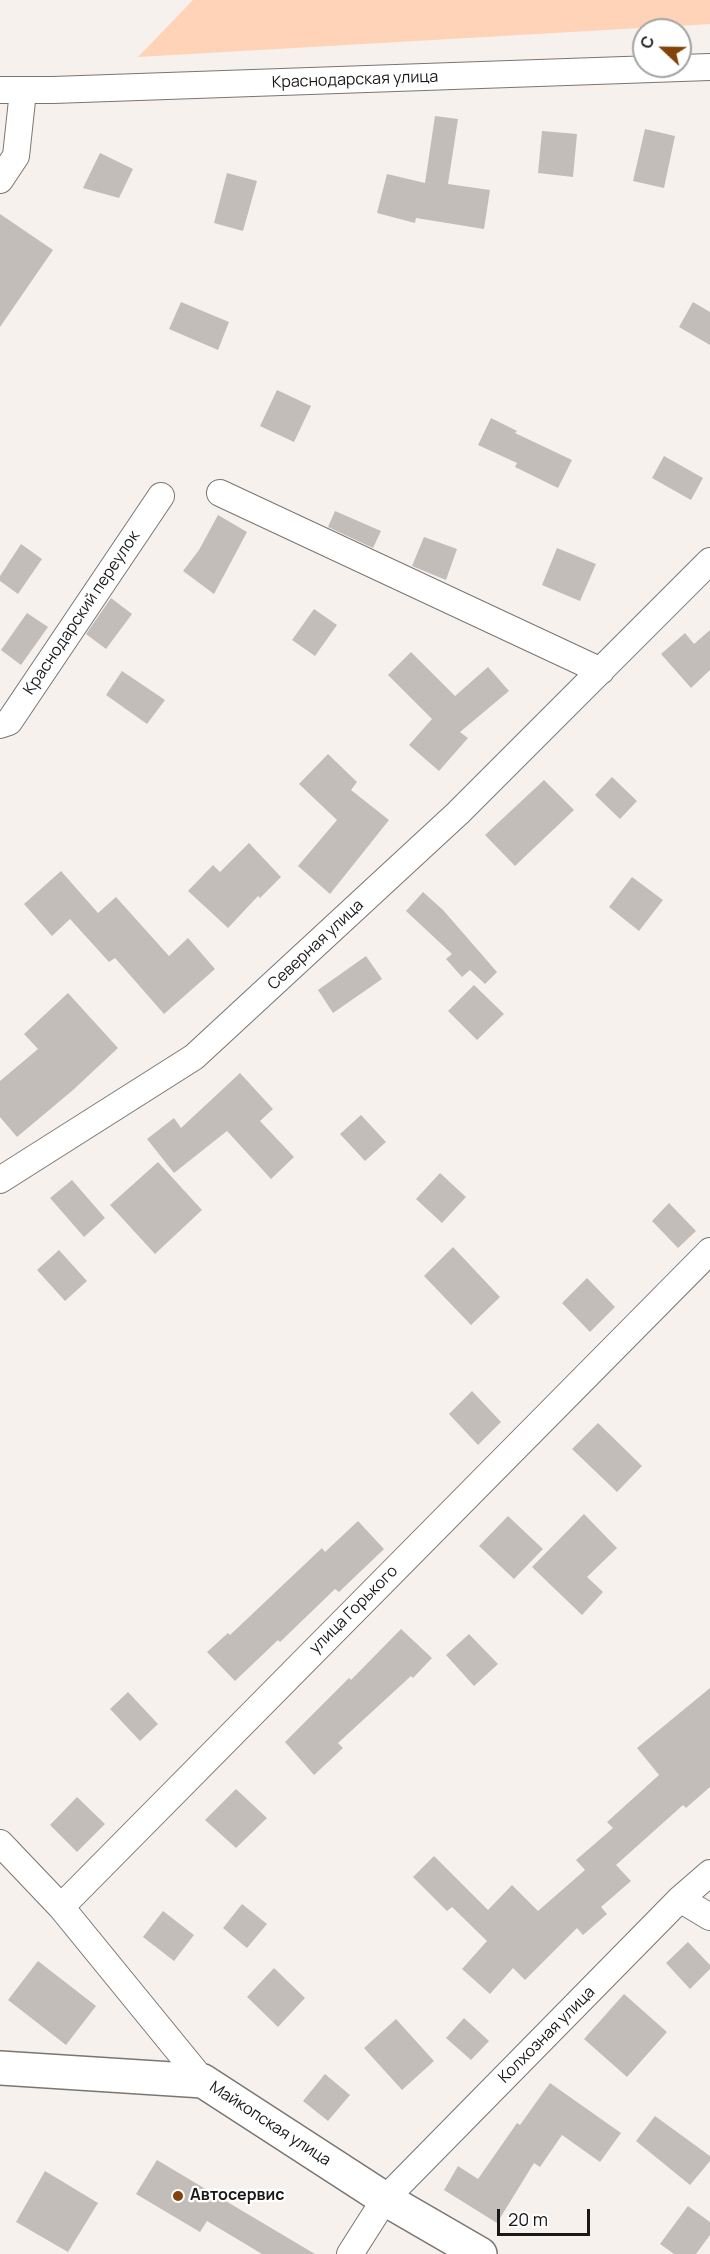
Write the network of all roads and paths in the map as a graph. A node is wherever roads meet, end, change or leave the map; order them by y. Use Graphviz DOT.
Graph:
graph roads {
  1 [pos="710,67"];
  2 [pos="12,91"];
  3 [pos="0,180"];
  4 [pos="220,493"];
  5 [pos="161,496"];
  6 [pos="710,561"];
  7 [pos="601,671"];
  8 [pos="0,725"];
  9 [pos="0,1180"];
  10 [pos="710,1251"];
  11 [pos="0,1843"];
  12 [pos="710,1873"];
  13 [pos="681,1899"];
  14 [pos="61,1907"];
  15 [pos="710,1917"];
  16 [pos="0,2068"];
  17 [pos="203,2081"];
  18 [pos="386,2199"];
  19 [pos="350,2254"];
  20 [pos="480,2254"];
  1 -- 2 [label="street, Краснодарская улица"];
  2 -- 3 [label="street"];
  4 -- 7 [label="street"];
  5 -- 8 [label="street, Краснодарский переулок"];
  6 -- 7 [label="street, Северная улица"];
  7 -- 9 [label="street, Северная улица"];
  10 -- 14 [label="street, улица Горького"];
  11 -- 14 [label="street"];
  12 -- 13 [label="street, Колхозная улица"];
  13 -- 15 [label="street"];
  13 -- 18 [label="street, Колхозная улица"];
  14 -- 17 [label="street"];
  16 -- 17 [label="street, Майкопская улица"];
  17 -- 18 [label="street, Майкопская улица"];
  18 -- 19 [label="street, Колхозная улица"];
  18 -- 20 [label="street, Майкопская улица"];
}
